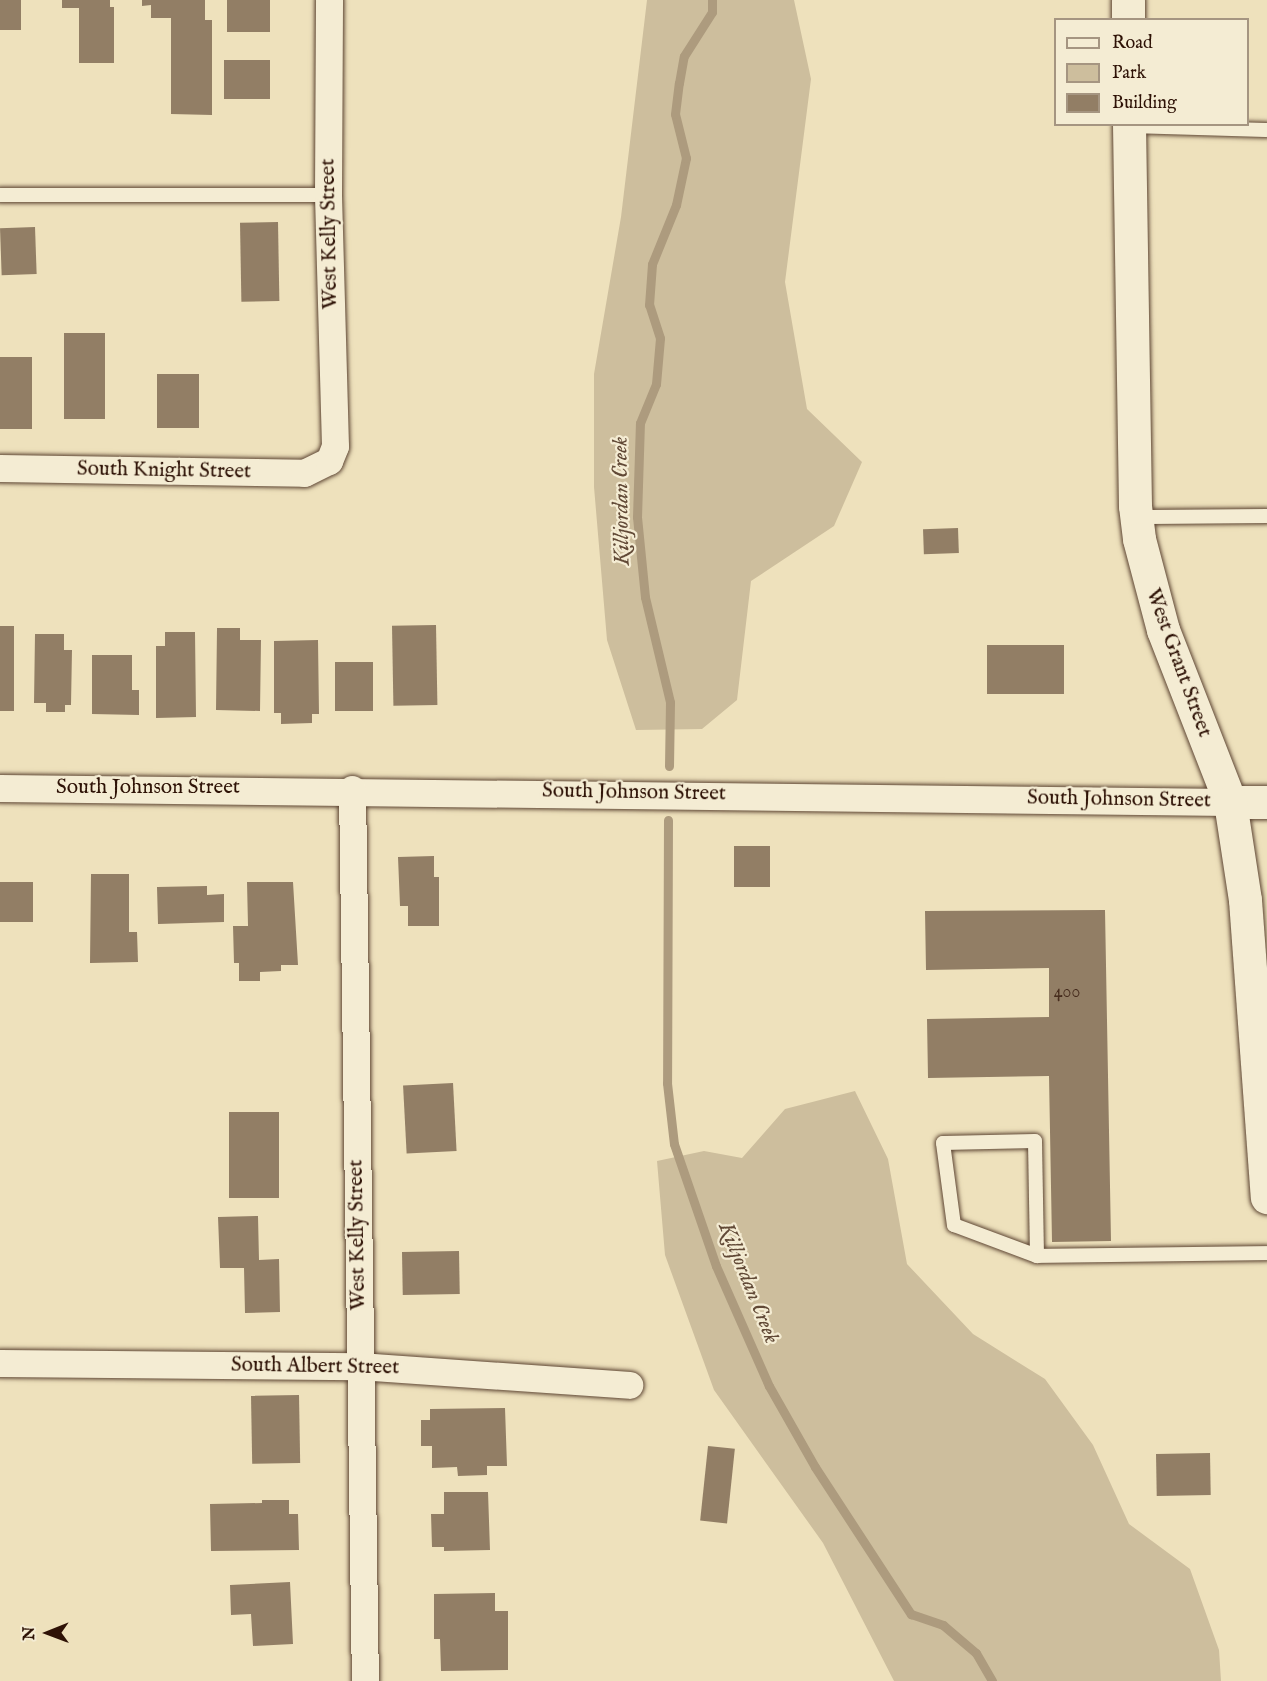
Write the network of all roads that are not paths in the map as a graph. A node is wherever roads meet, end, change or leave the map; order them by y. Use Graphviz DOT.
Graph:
graph roads {
  1 [pos="329,0"];
  2 [pos="1128,0"];
  3 [pos="1128,18"];
  4 [pos="1130,126"];
  5 [pos="1157,126"];
  6 [pos="1267,130"];
  7 [pos="0,195"];
  8 [pos="328,195"];
  9 [pos="326,464"];
  10 [pos="0,468"];
  11 [pos="1267,516"];
  12 [pos="1137,522"];
  13 [pos="0,788"];
  14 [pos="352,789"];
  15 [pos="1230,802"];
  16 [pos="1267,802"];
  17 [pos="1267,1197"];
  18 [pos="1267,1253"];
  19 [pos="1037,1256"];
  20 [pos="0,1363"];
  21 [pos="359,1366"];
  22 [pos="629,1385"];
  23 [pos="364,1681"];
  1 -- 8 [label="street, West Kelly Street"];
  2 -- 3 [label="main road"];
  4 -- 12 [label="main road, West Grant Street"];
  5 -- 6 [label="lane"];
  7 -- 8 [label="lane"];
  8 -- 9 [label="street, West Kelly Street"];
  9 -- 10 [label="street, South Knight Street"];
  11 -- 12 [label="lane"];
  12 -- 15 [label="main road, West Grant Street"];
  13 -- 14 [label="street, South Johnson Street"];
  14 -- 15 [label="street, South Johnson Street"];
  14 -- 21 [label="street, West Kelly Street"];
  15 -- 16 [label="main road, South Johnson Street"];
  15 -- 17 [label="main road, West Grant Street"];
  18 -- 19 [label="lane"];
  19 -- 19 [label="lane"];
  20 -- 21 [label="street, South Albert Street"];
  21 -- 22 [label="street, South Albert Street"];
  21 -- 23 [label="street, West Kelly Street"];
}
